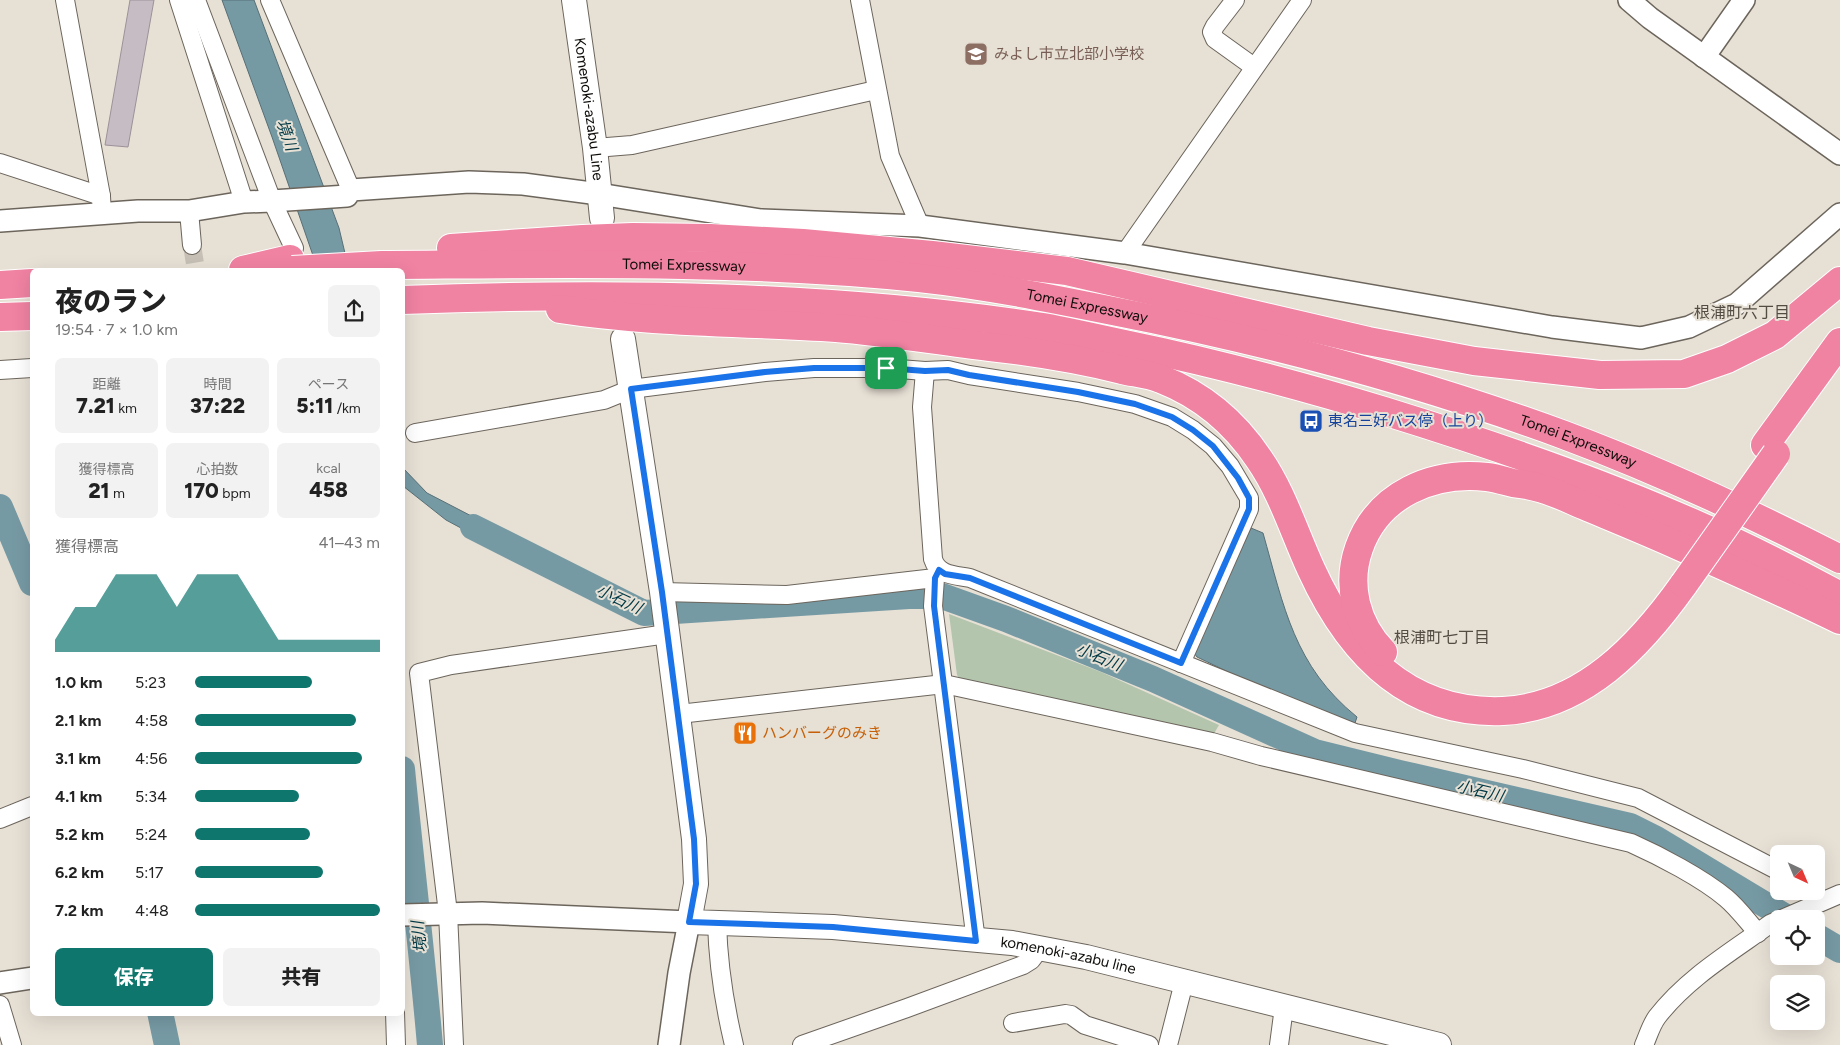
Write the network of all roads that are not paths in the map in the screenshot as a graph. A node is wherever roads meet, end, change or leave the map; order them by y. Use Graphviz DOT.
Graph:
graph roads {
  1 [pos="65,0"];
  2 [pos="179,0"];
  3 [pos="196,0"];
  4 [pos="270,0"];
  5 [pos="574,0"];
  6 [pos="860,0"];
  7 [pos="1236,0"];
  8 [pos="1302,0"];
  9 [pos="1629,0"];
  10 [pos="1744,0"];
  11 [pos="1704,57"];
  12 [pos="1254,67"];
  13 [pos="876,90"];
  14 [pos="595,148"];
  15 [pos="1840,154"];
  16 [pos="0,163"];
  17 [pos="349,193"];
  18 [pos="599,194"];
  19 [pos="244,202"];
  20 [pos="272,202"];
  21 [pos="101,205"];
  22 [pos="189,211"];
  23 [pos="1840,214"];
  24 [pos="602,218"];
  25 [pos="0,221"];
  26 [pos="920,226"];
  27 [pos="192,245"];
  28 [pos="1125,253"];
  29 [pos="292,259"];
  30 [pos="381,259"];
  31 [pos="252,268"];
  32 [pos="1840,281"];
  33 [pos="30,283"];
  34 [pos="0,285"];
  35 [pos="481,297"];
  36 [pos="405,300"];
  37 [pos="30,316"];
  38 [pos="0,317"];
  39 [pos="622,339"];
  40 [pos="1840,342"];
  41 [pos="30,368"];
  42 [pos="0,370"];
  43 [pos="925,371"];
  44 [pos="1840,372"];
  45 [pos="631,389"];
  46 [pos="415,434"];
  47 [pos="1771,449"];
  48 [pos="1840,559"];
  49 [pos="936,578"];
  50 [pos="1679,580"];
  51 [pos="662,593"];
  52 [pos="1840,596"];
  53 [pos="1840,620"];
  54 [pos="667,631"];
  55 [pos="1181,663"];
  56 [pos="944,684"];
  57 [pos="679,714"];
  58 [pos="30,807"];
  59 [pos="0,819"];
  60 [pos="1770,866"];
  61 [pos="1829,894"];
  62 [pos="1801,910"];
  63 [pos="448,913"];
  64 [pos="405,915"];
  65 [pos="689,922"];
  66 [pos="717,922"];
  67 [pos="1770,923"];
  68 [pos="1770,925"];
  69 [pos="976,941"];
  70 [pos="1040,948"];
  71 [pos="30,978"];
  72 [pos="1184,982"];
  73 [pos="0,983"];
  74 [pos="0,1005"];
  75 [pos="1284,1007"];
  76 [pos="395,1016"];
  77 [pos="1013,1023"];
  78 [pos="812,1043"];
  79 [pos="12,1045"];
  80 [pos="396,1045"];
  81 [pos="454,1045"];
  82 [pos="669,1045"];
  83 [pos="734,1045"];
  84 [pos="1149,1045"];
  85 [pos="1168,1045"];
  86 [pos="1279,1045"];
  87 [pos="1439,1045"];
  88 [pos="1644,1045"];
  1 -- 21 [label="street"];
  2 -- 19 [label="street"];
  3 -- 20 [label="street"];
  4 -- 17 [label="street"];
  5 -- 14 [label="main road, Komenoki-azabu Line"];
  6 -- 13 [label="street"];
  7 -- 12 [label="street"];
  8 -- 12 [label="street"];
  9 -- 11 [label="street"];
  10 -- 11 [label="street"];
  11 -- 15 [label="street"];
  12 -- 28 [label="street"];
  13 -- 14 [label="street"];
  13 -- 26 [label="street"];
  14 -- 18 [label="main road, Komenoki-azabu Line"];
  16 -- 21 [label="street"];
  17 -- 18 [label="street"];
  17 -- 20 [label="street"];
  18 -- 24 [label="main road, Komenoki-azabu Line"];
  18 -- 26 [label="street"];
  19 -- 20 [label="street"];
  19 -- 22 [label="street"];
  20 -- 29 [label="street"];
  21 -- 22 [label="street"];
  21 -- 25 [label="street"];
  22 -- 27 [label="street"];
  23 -- 28 [label="street"];
  26 -- 28 [label="street"];
  29 -- 30 [label="highway"];
  29 -- 31 [label="highway"];
  30 -- 32 [label="highway"];
  30 -- 48 [label="highway, Tomei Expressway"];
  33 -- 34 [label="highway"];
  35 -- 36 [label="highway, Tomei Expressway"];
  35 -- 50 [label="highway"];
  35 -- 52 [label="highway, Tomei Expressway"];
  37 -- 38 [label="highway"];
  39 -- 45 [label="main road"];
  40 -- 47 [label="highway"];
  41 -- 42 [label="street"];
  43 -- 45 [label="street"];
  43 -- 49 [label="street"];
  43 -- 55 [label="street"];
  44 -- 47 [label="highway"];
  45 -- 46 [label="street"];
  45 -- 51 [label="main road"];
  47 -- 50 [label="highway, bridge"];
  49 -- 51 [label="street"];
  49 -- 55 [label="street"];
  49 -- 56 [label="street"];
  50 -- 53 [label="highway"];
  51 -- 54 [label="main road"];
  54 -- 57 [label="main road"];
  54 -- 63 [label="street"];
  55 -- 60 [label="street"];
  56 -- 57 [label="street"];
  56 -- 67 [label="street"];
  56 -- 69 [label="street"];
  57 -- 65 [label="main road"];
  58 -- 59 [label="street"];
  61 -- 62 [label="street"];
  63 -- 64 [label="street"];
  63 -- 65 [label="street"];
  63 -- 81 [label="street"];
  65 -- 66 [label="main road, komenoki-azabu line"];
  65 -- 82 [label="street"];
  66 -- 69 [label="main road, komenoki-azabu line"];
  66 -- 83 [label="street"];
  68 -- 88 [label="street"];
  69 -- 70 [label="main road, komenoki-azabu line"];
  70 -- 72 [label="main road, komenoki-azabu line"];
  70 -- 78 [label="street"];
  71 -- 73 [label="street"];
  72 -- 75 [label="main road, komenoki-azabu line"];
  72 -- 85 [label="street"];
  74 -- 79 [label="street"];
  75 -- 86 [label="street"];
  75 -- 87 [label="main road, komenoki-azabu line"];
  76 -- 80 [label="street"];
  77 -- 84 [label="street"];
}
